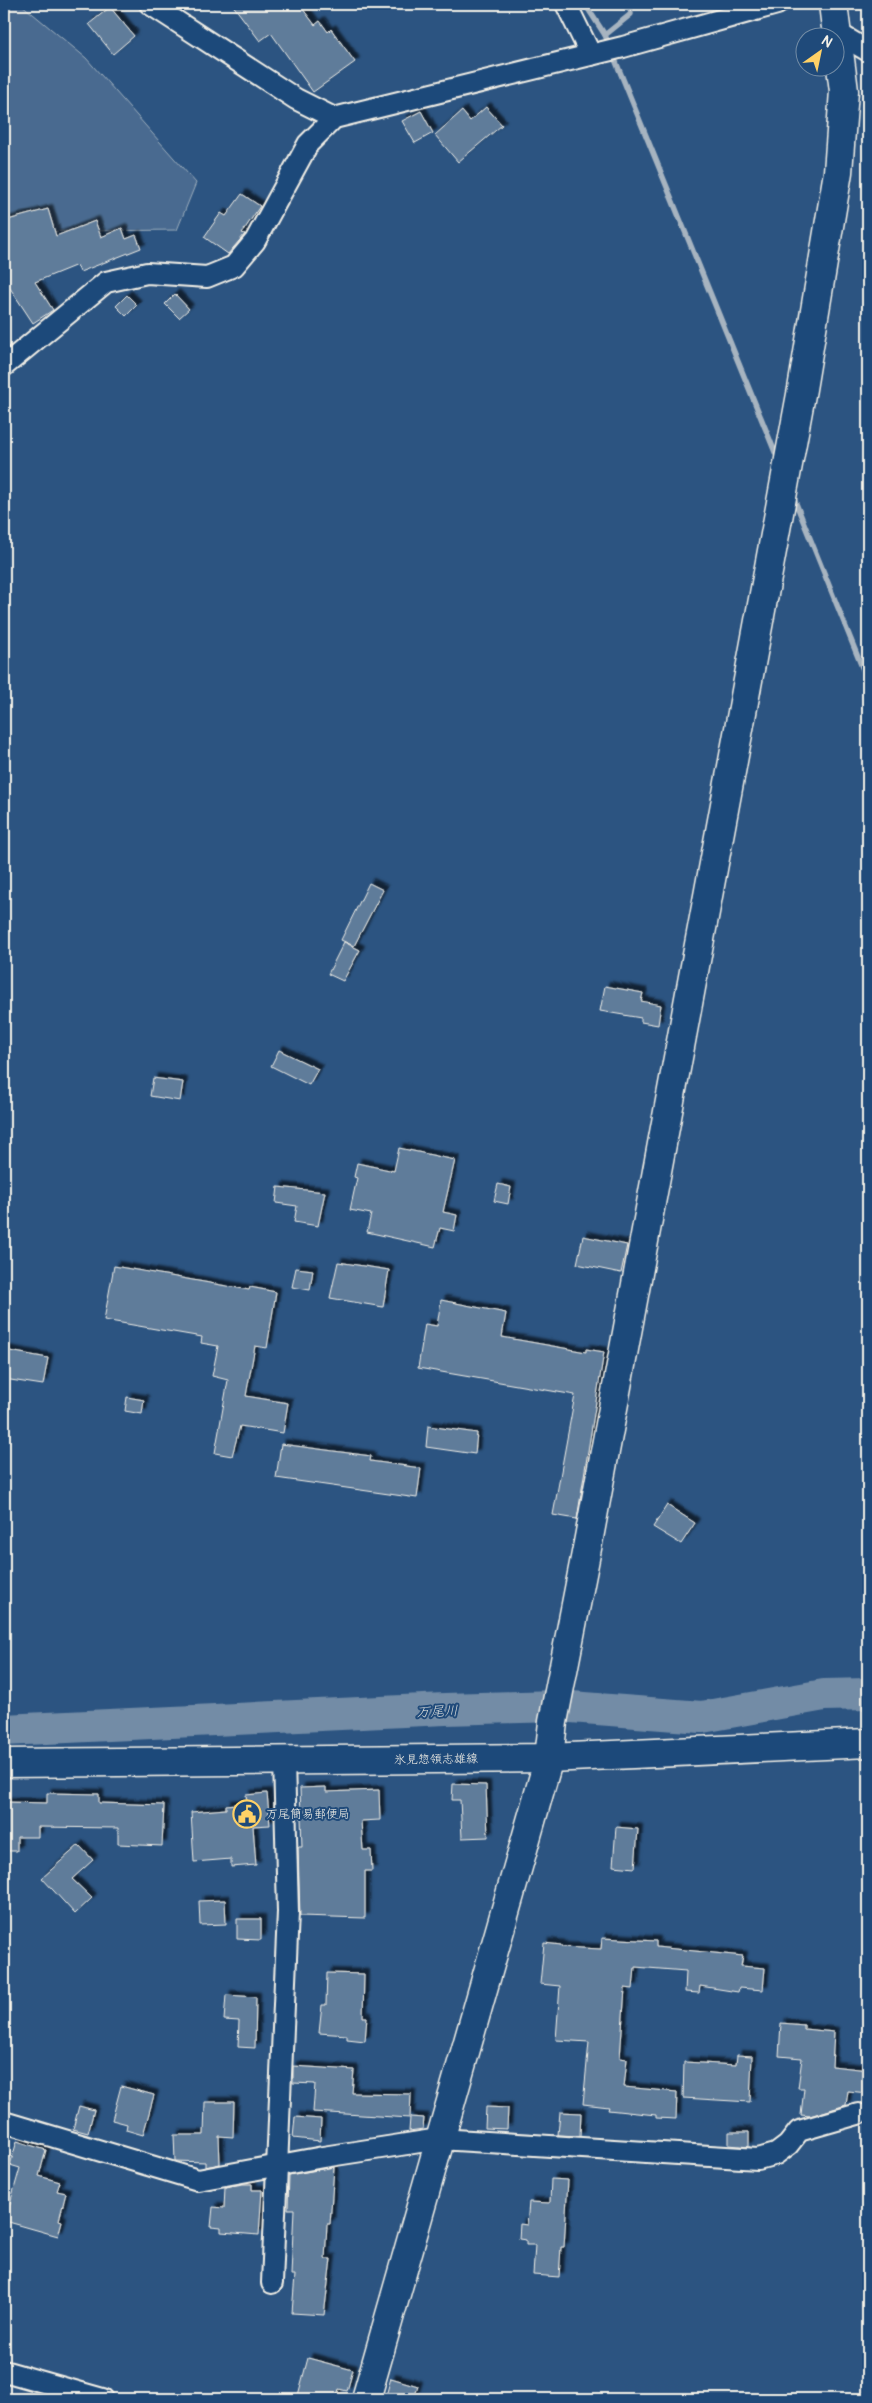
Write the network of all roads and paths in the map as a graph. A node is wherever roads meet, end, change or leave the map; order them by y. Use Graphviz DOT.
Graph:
graph roads {
  1 [pos="150,4"];
  2 [pos="566,4"];
  3 [pos="776,4"];
  4 [pos="832,4"];
  5 [pos="835,28"];
  6 [pos="844,36"];
  7 [pos="868,51"];
  8 [pos="595,54"];
  9 [pos="842,78"];
  10 [pos="334,118"];
  11 [pos="4,366"];
  12 [pos="868,1743"];
  13 [pos="550,1758"];
  14 [pos="284,1760"];
  15 [pos="4,1763"];
  16 [pos="858,2114"];
  17 [pos="4,2122"];
  18 [pos="439,2139"];
  19 [pos="278,2167"];
  20 [pos="272,2284"];
  21 [pos="4,2372"];
  22 [pos="103,2399"];
  23 [pos="366,2399"];
  1 -- 10 [label="street"];
  2 -- 8 [label="street"];
  3 -- 8 [label="street"];
  4 -- 5 [label="street"];
  6 -- 7 [label="street"];
  8 -- 10 [label="street"];
  9 -- 13 [label="street"];
  10 -- 11 [label="street"];
  12 -- 13 [label="street, 氷見惣領志雄線"];
  13 -- 14 [label="street, 氷見惣領志雄線"];
  13 -- 18 [label="street"];
  14 -- 15 [label="street, 氷見惣領志雄線"];
  14 -- 19 [label="street"];
  16 -- 18 [label="street"];
  17 -- 19 [label="street"];
  18 -- 19 [label="street"];
  18 -- 23 [label="street"];
  19 -- 20 [label="street"];
  21 -- 22 [label="street"];
}
